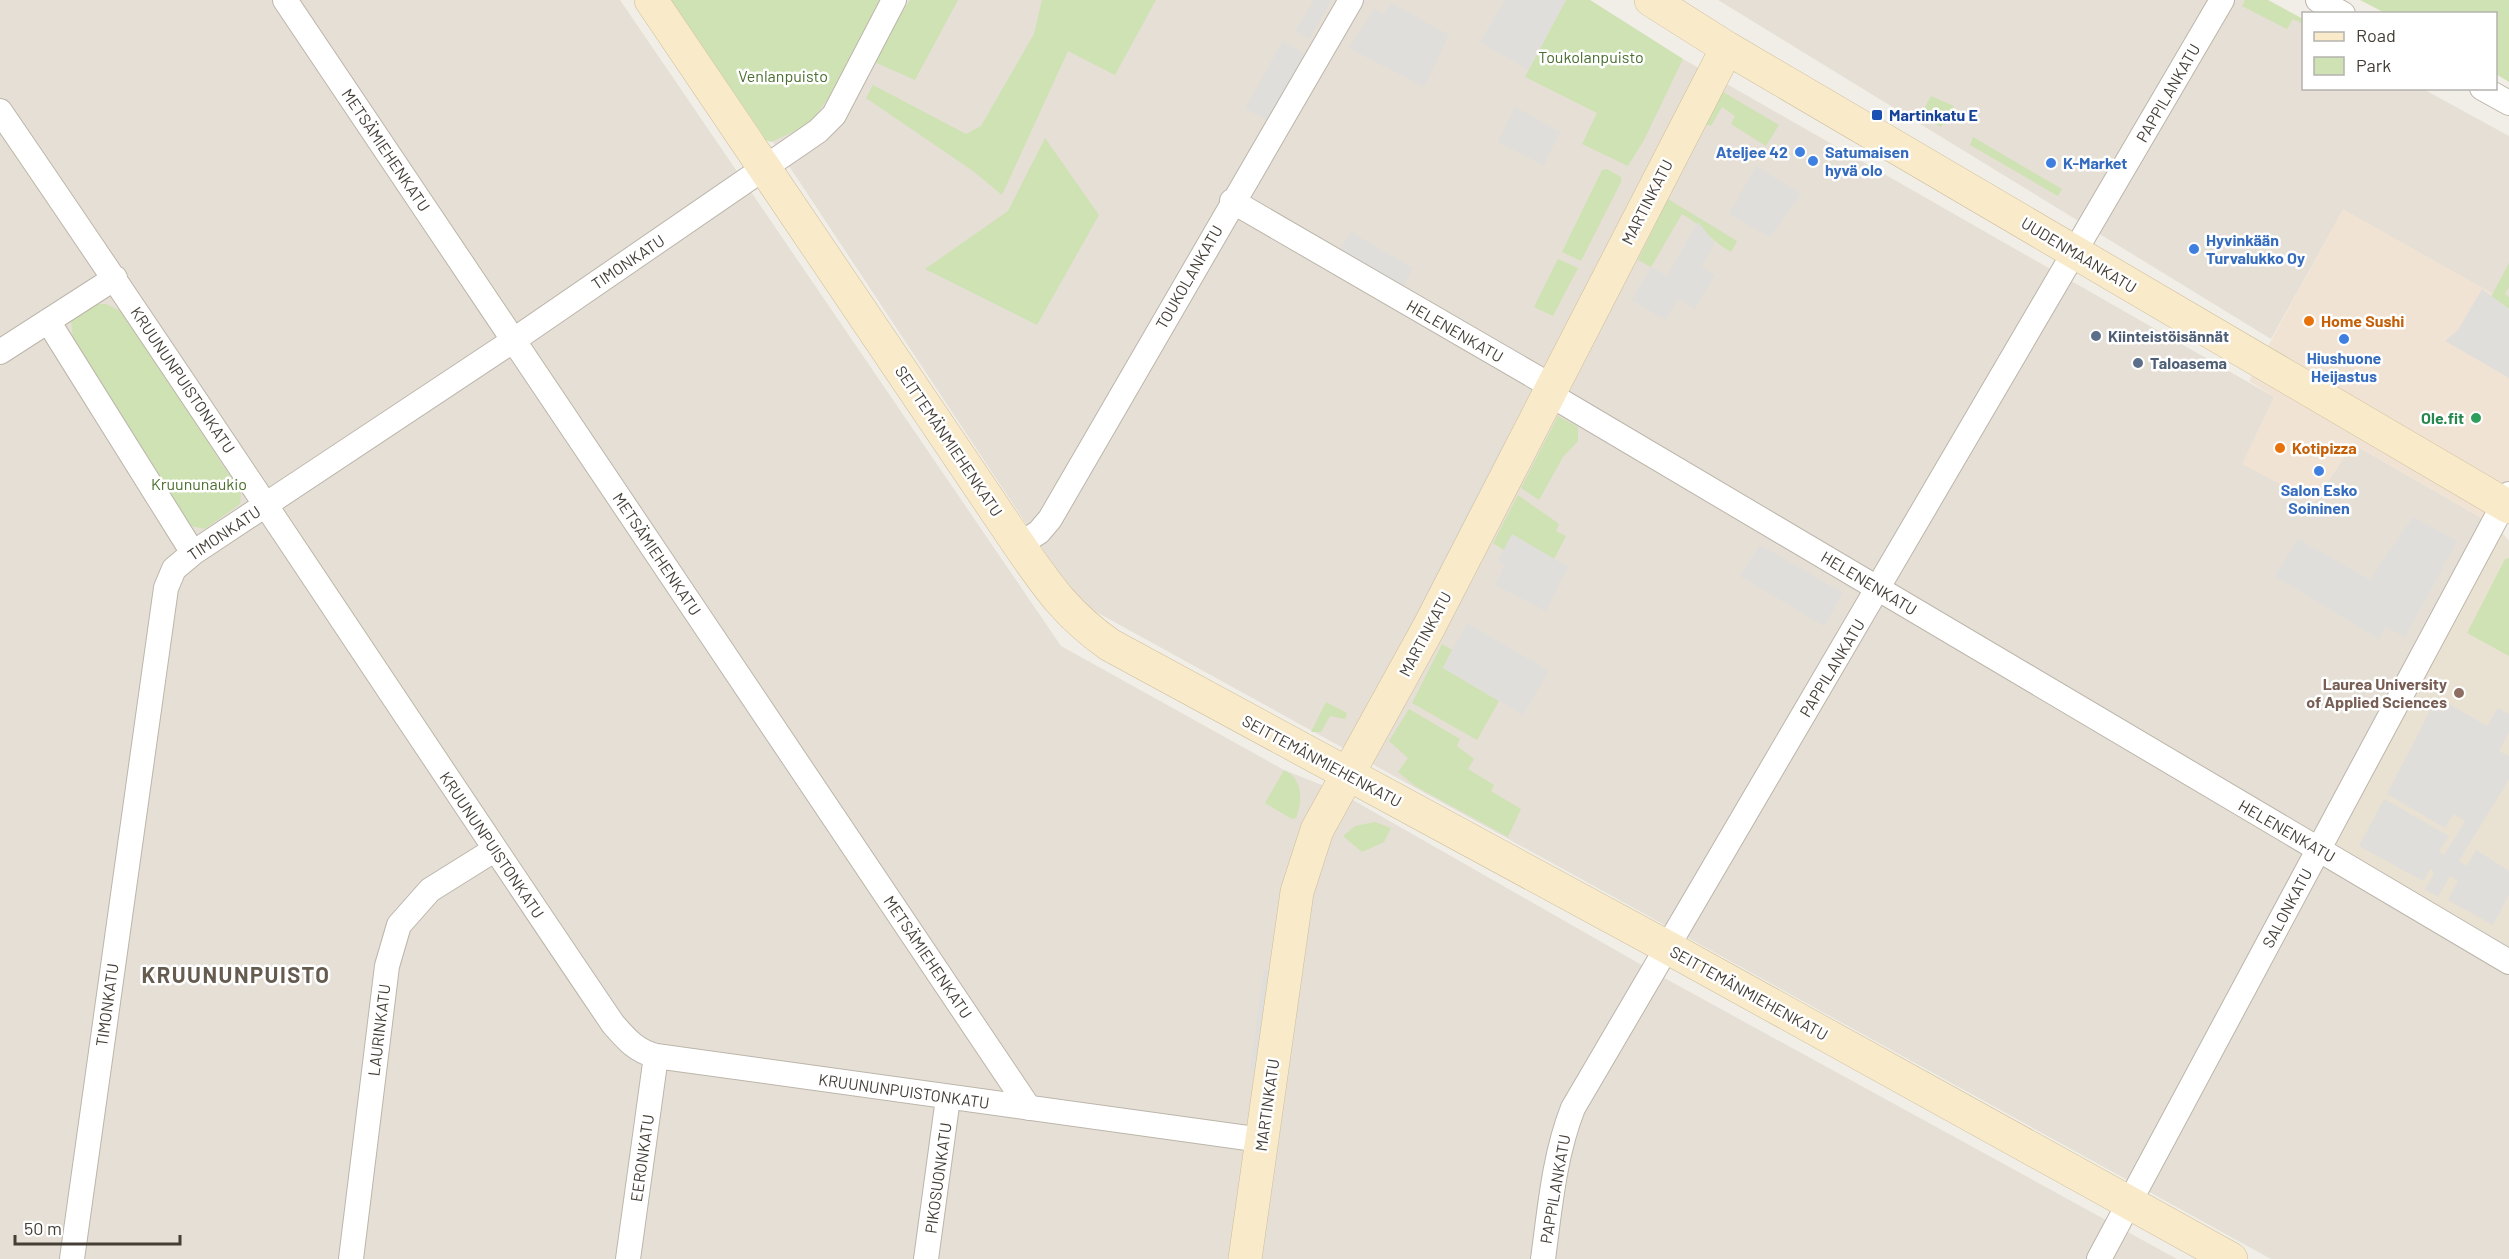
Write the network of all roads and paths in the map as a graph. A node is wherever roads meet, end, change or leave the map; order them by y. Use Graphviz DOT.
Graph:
graph roads {
  1 [pos="285,0"];
  2 [pos="651,0"];
  3 [pos="894,0"];
  4 [pos="1351,0"];
  5 [pos="1651,0"];
  6 [pos="2222,0"];
  7 [pos="2318,0"];
  8 [pos="2339,12"];
  9 [pos="1727,48"];
  10 [pos="2486,90"];
  11 [pos="2509,103"];
  12 [pos="0,111"];
  13 [pos="765,168"];
  14 [pos="1232,201"];
  15 [pos="2074,252"];
  16 [pos="115,278"];
  17 [pos="48,321"];
  18 [pos="514,340"];
  19 [pos="0,352"];
  20 [pos="1549,390"];
  21 [pos="2507,501"];
  22 [pos="266,505"];
  23 [pos="1019,545"];
  24 [pos="193,552"];
  25 [pos="1878,589"];
  26 [pos="1347,774"];
  27 [pos="2318,849"];
  28 [pos="494,850"];
  29 [pos="1666,947"];
  30 [pos="2509,962"];
  31 [pos="657,1056"];
  32 [pos="948,1098"];
  33 [pos="1029,1108"];
  34 [pos="1262,1140"];
  35 [pos="2130,1203"];
  36 [pos="72,1259"];
  37 [pos="351,1259"];
  38 [pos="628,1259"];
  39 [pos="926,1259"];
  40 [pos="1245,1259"];
  41 [pos="1543,1259"];
  42 [pos="2099,1259"];
  43 [pos="2231,1259"];
  1 -- 18 [label="street, METSÄMIEHENKATU"];
  2 -- 13 [label="street, SEITTEMÄNMIEHENKATU"];
  3 -- 13 [label="street, TIMONKATU"];
  4 -- 14 [label="street, TOUKOLANKATU"];
  5 -- 9 [label="street, UUDENMAANKATU"];
  6 -- 15 [label="street, PAPPILANKATU"];
  7 -- 8 [label="street"];
  9 -- 15 [label="street, UUDENMAANKATU"];
  9 -- 20 [label="street, MARTINKATU"];
  10 -- 11 [label="street"];
  12 -- 16 [label="street, KRUUNUNPUISTONKATU"];
  13 -- 18 [label="street, TIMONKATU"];
  13 -- 23 [label="street, SEITTEMÄNMIEHENKATU"];
  14 -- 20 [label="street, HELENENKATU"];
  14 -- 23 [label="street, TOUKOLANKATU"];
  15 -- 21 [label="street, UUDENMAANKATU"];
  15 -- 25 [label="street, PAPPILANKATU"];
  16 -- 17 [label="street"];
  16 -- 22 [label="street, KRUUNUNPUISTONKATU"];
  17 -- 19 [label="street"];
  17 -- 24 [label="street"];
  18 -- 22 [label="street, TIMONKATU"];
  18 -- 33 [label="street, METSÄMIEHENKATU"];
  20 -- 25 [label="street, HELENENKATU"];
  20 -- 26 [label="street, MARTINKATU"];
  21 -- 27 [label="street, SALONKATU"];
  22 -- 24 [label="street, TIMONKATU"];
  22 -- 28 [label="street, KRUUNUNPUISTONKATU"];
  23 -- 26 [label="street, SEITTEMÄNMIEHENKATU"];
  24 -- 36 [label="street, TIMONKATU"];
  25 -- 27 [label="street, HELENENKATU"];
  25 -- 29 [label="street, PAPPILANKATU"];
  26 -- 29 [label="street, SEITTEMÄNMIEHENKATU"];
  26 -- 34 [label="street, MARTINKATU"];
  27 -- 30 [label="street, HELENENKATU"];
  27 -- 35 [label="street, SALONKATU"];
  28 -- 31 [label="street, KRUUNUNPUISTONKATU"];
  28 -- 37 [label="street, LAURINKATU"];
  29 -- 35 [label="street, SEITTEMÄNMIEHENKATU"];
  29 -- 41 [label="street, PAPPILANKATU"];
  31 -- 32 [label="street, KRUUNUNPUISTONKATU"];
  31 -- 38 [label="street, EERONKATU"];
  32 -- 33 [label="street, KRUUNUNPUISTONKATU"];
  32 -- 39 [label="street, PIKOSUONKATU"];
  33 -- 34 [label="street, KRUUNUNPUISTONKATU"];
  34 -- 40 [label="street, MARTINKATU"];
  35 -- 42 [label="street, SALONKATU"];
  35 -- 43 [label="street, SEITTEMÄNMIEHENKATU"];
}
